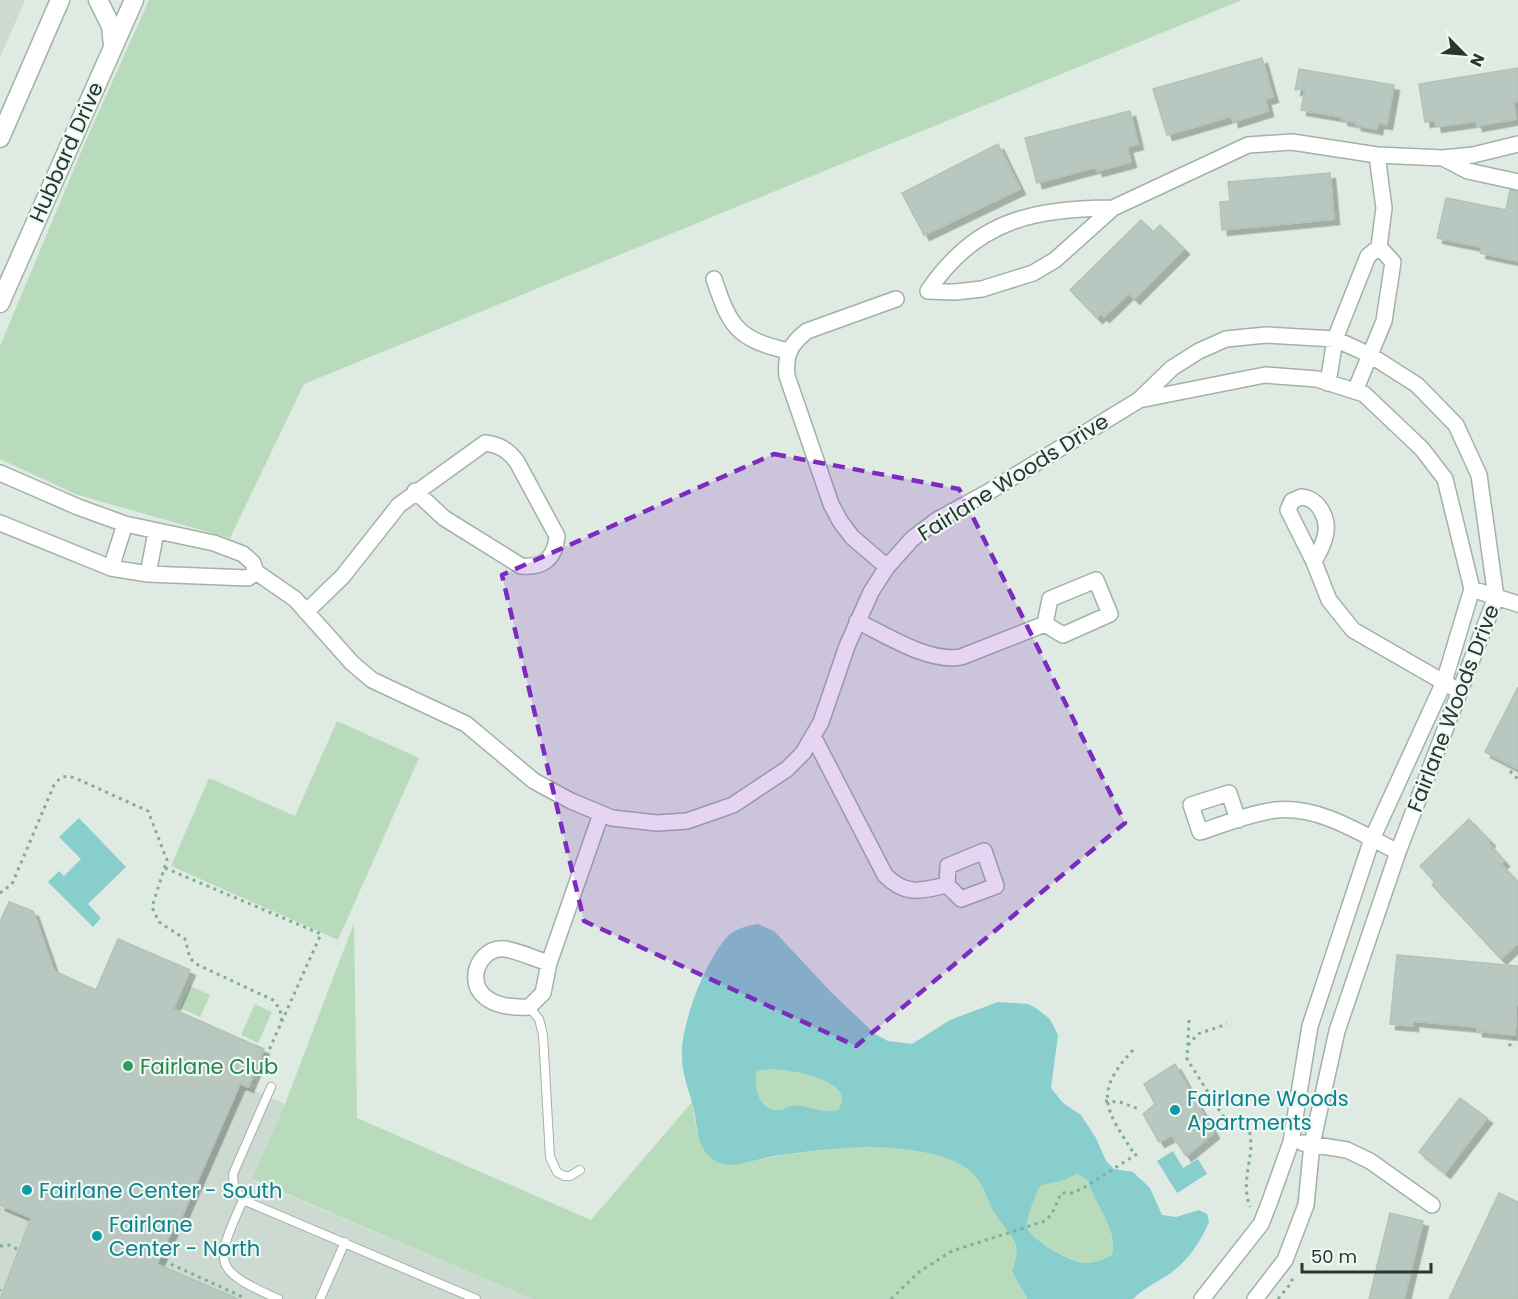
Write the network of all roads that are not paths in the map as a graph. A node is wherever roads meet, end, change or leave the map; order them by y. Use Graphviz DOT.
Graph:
graph roads {
  1 [pos="60,0"];
  2 [pos="98,0"];
  3 [pos="134,0"];
  4 [pos="113,45"];
  5 [pos="0,138"];
  6 [pos="1518,144"];
  7 [pos="1377,155"];
  8 [pos="1443,158"];
  9 [pos="1518,182"];
  10 [pos="1113,208"];
  11 [pos="1379,247"];
  12 [pos="714,279"];
  13 [pos="896,299"];
  14 [pos="0,303"];
  15 [pos="1335,339"];
  16 [pos="788,351"];
  17 [pos="1370,356"];
  18 [pos="1328,382"];
  19 [pos="1355,391"];
  20 [pos="1139,400"];
  21 [pos="0,473"];
  22 [pos="415,491"];
  23 [pos="0,522"];
  24 [pos="125,524"];
  25 [pos="156,532"];
  26 [pos="1314,562"];
  27 [pos="887,567"];
  28 [pos="111,568"];
  29 [pos="256,572"];
  30 [pos="148,574"];
  31 [pos="1472,589"];
  32 [pos="1496,597"];
  33 [pos="1518,604"];
  34 [pos="306,612"];
  35 [pos="857,621"];
  36 [pos="1045,624"];
  37 [pos="1444,682"];
  38 [pos="1460,691"];
  39 [pos="814,738"];
  40 [pos="601,814"];
  41 [pos="1238,820"];
  42 [pos="1372,839"];
  43 [pos="1398,852"];
  44 [pos="947,885"];
  45 [pos="549,963"];
  46 [pos="529,1007"];
  47 [pos="271,1088"];
  48 [pos="1291,1142"];
  49 [pos="1312,1144"];
  50 [pos="580,1170"];
  51 [pos="243,1200"];
  52 [pos="1432,1205"];
  53 [pos="345,1242"];
  54 [pos="278,1299"];
  55 [pos="320,1299"];
  56 [pos="476,1299"];
  57 [pos="1202,1299"];
  58 [pos="1255,1299"];
  1 -- 5 [label="street"];
  2 -- 4 [label="street"];
  3 -- 4 [label="street, Hubbard Drive"];
  4 -- 14 [label="street, Hubbard Drive"];
  6 -- 8 [label="street"];
  7 -- 8 [label="street"];
  7 -- 10 [label="street"];
  7 -- 11 [label="street"];
  8 -- 9 [label="street"];
  10 -- 10 [label="street"];
  11 -- 15 [label="street"];
  11 -- 17 [label="street"];
  12 -- 16 [label="street"];
  13 -- 16 [label="street"];
  15 -- 17 [label="street, Fairlane Woods Drive"];
  15 -- 18 [label="street"];
  15 -- 20 [label="street, Fairlane Woods Drive"];
  16 -- 27 [label="street"];
  17 -- 19 [label="street"];
  17 -- 32 [label="street, Fairlane Woods Drive"];
  18 -- 19 [label="street, Fairlane Woods Drive"];
  18 -- 20 [label="street, Fairlane Woods Drive"];
  19 -- 31 [label="street, Fairlane Woods Drive"];
  20 -- 27 [label="street, Fairlane Woods Drive"];
  21 -- 24 [label="street, Fairlane Woods Drive"];
  22 -- 22 [label="street"];
  22 -- 34 [label="street"];
  23 -- 28 [label="street"];
  24 -- 25 [label="street, Fairlane Woods Drive"];
  24 -- 28 [label="street"];
  25 -- 29 [label="street, Fairlane Woods Drive"];
  25 -- 30 [label="street"];
  26 -- 37 [label="street"];
  27 -- 35 [label="street, Fairlane Woods Drive"];
  28 -- 30 [label="street"];
  29 -- 30 [label="street"];
  29 -- 34 [label="street, Fairlane Woods Drive"];
  31 -- 32 [label="street"];
  31 -- 37 [label="street, Fairlane Woods Drive"];
  32 -- 33 [label="street"];
  32 -- 38 [label="street, Fairlane Woods Drive"];
  34 -- 40 [label="street, Fairlane Woods Drive"];
  35 -- 36 [label="street"];
  35 -- 39 [label="street, Fairlane Woods Drive"];
  37 -- 38 [label="street"];
  37 -- 42 [label="street, Fairlane Woods Drive"];
  38 -- 43 [label="street, Fairlane Woods Drive"];
  39 -- 40 [label="street, Fairlane Woods Drive"];
  39 -- 44 [label="street"];
  40 -- 45 [label="street"];
  41 -- 42 [label="street"];
  42 -- 43 [label="street"];
  42 -- 48 [label="street, Fairlane Woods Drive"];
  43 -- 49 [label="street, Fairlane Woods Drive"];
  45 -- 46 [label="street"];
  45 -- 46 [label="street"];
  46 -- 50 [label="lane"];
  47 -- 51 [label="lane"];
  48 -- 49 [label="street"];
  48 -- 57 [label="street, Fairlane Woods Drive"];
  49 -- 52 [label="street"];
  49 -- 58 [label="street, Fairlane Woods Drive"];
  51 -- 53 [label="lane"];
  51 -- 54 [label="lane"];
  53 -- 55 [label="lane"];
  53 -- 56 [label="lane"];
}
